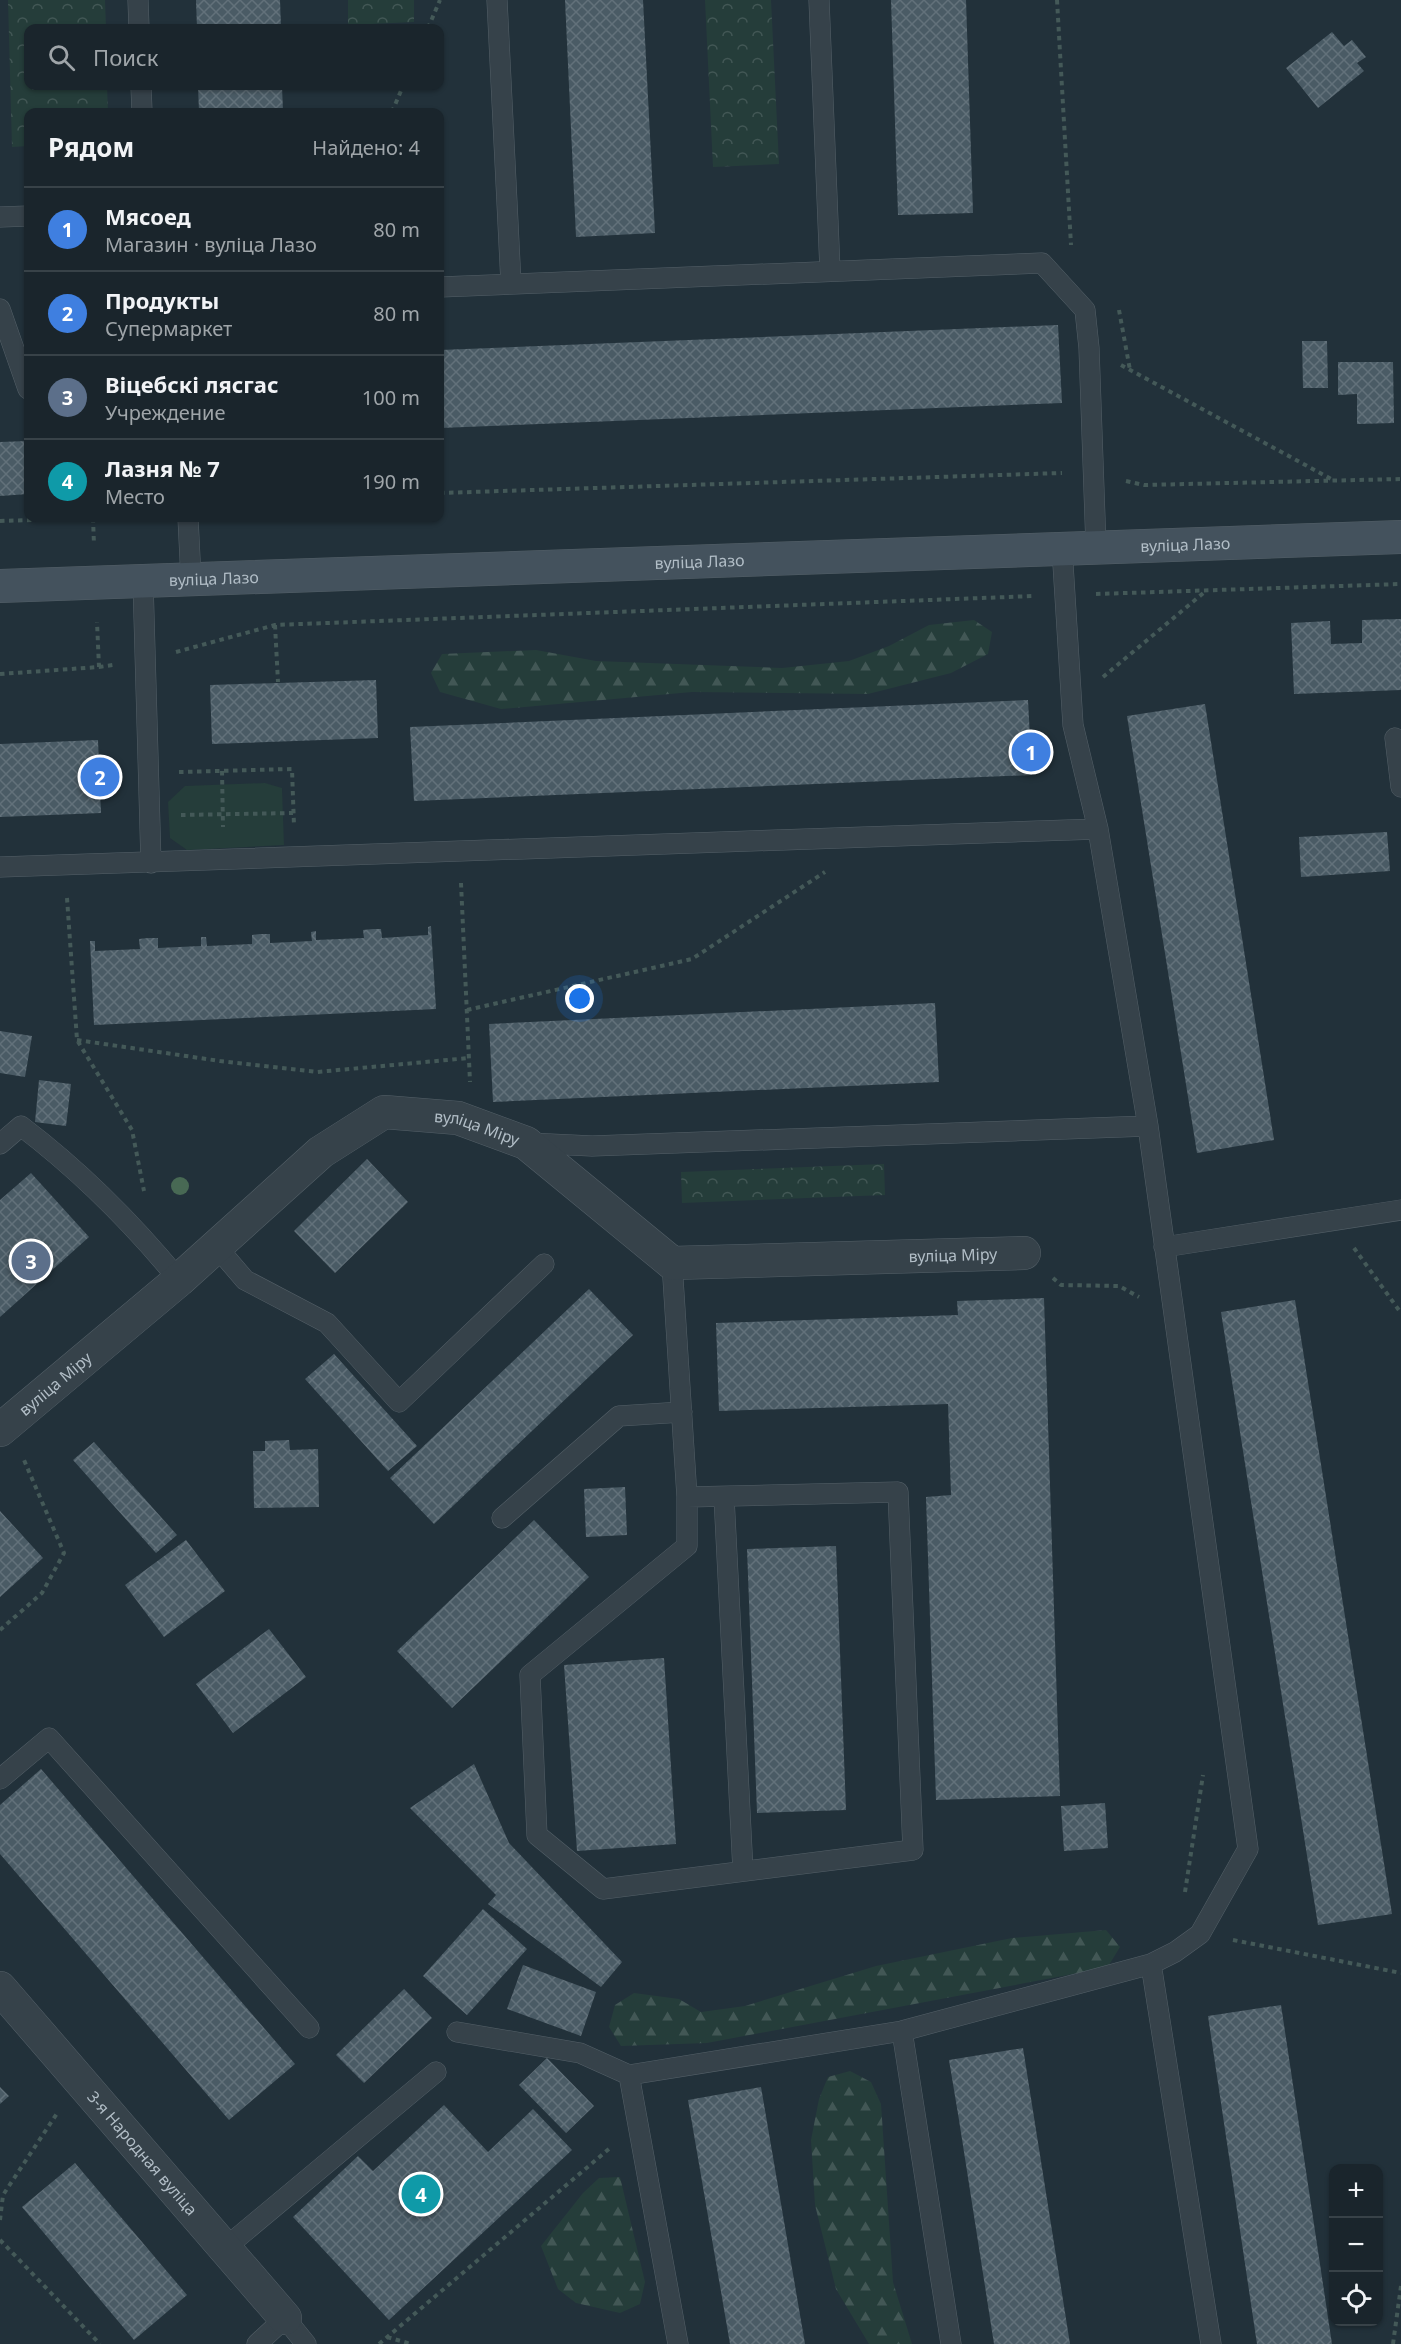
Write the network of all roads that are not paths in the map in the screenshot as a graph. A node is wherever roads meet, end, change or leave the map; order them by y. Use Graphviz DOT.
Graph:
graph roads {
  1 [pos="138,0"];
  2 [pos="497,0"];
  3 [pos="819,0"];
  4 [pos="139,24"];
  5 [pos="141,90"];
  6 [pos="142,108"];
  7 [pos="24,216"];
  8 [pos="0,217"];
  9 [pos="830,271"];
  10 [pos="511,284"];
  11 [pos="444,287"];
  12 [pos="0,309"];
  13 [pos="24,377"];
  14 [pos="188,522"];
  15 [pos="1401,537"];
  16 [pos="1096,547"];
  17 [pos="1062,548"];
  18 [pos="191,579"];
  19 [pos="143,581"];
  20 [pos="0,586"];
  21 [pos="1395,738"];
  22 [pos="1401,787"];
  23 [pos="1098,830"];
  24 [pos="151,863"];
  25 [pos="0,867"];
  26 [pos="1148,1126"];
  27 [pos="526,1143"];
  28 [pos="0,1144"];
  29 [pos="1401,1210"];
  30 [pos="216,1246"];
  31 [pos="1164,1247"];
  32 [pos="1024,1253"];
  33 [pos="672,1263"];
  34 [pos="544,1264"];
  35 [pos="179,1280"];
  36 [pos="682,1412"];
  37 [pos="4,1427"];
  38 [pos="687,1497"];
  39 [pos="724,1497"];
  40 [pos="502,1518"];
  41 [pos="0,1779"];
  42 [pos="743,1871"];
  43 [pos="1151,1964"];
  44 [pos="0,1988"];
  45 [pos="309,2028"];
  46 [pos="902,2031"];
  47 [pos="457,2032"];
  48 [pos="436,2072"];
  49 [pos="629,2074"];
  50 [pos="225,2248"];
  51 [pos="285,2318"];
  52 [pos="256,2344"];
  53 [pos="306,2344"];
  54 [pos="678,2344"];
  55 [pos="951,2344"];
  56 [pos="1211,2344"];
  1 -- 4 [label="lane"];
  2 -- 10 [label="lane"];
  3 -- 9 [label="lane"];
  5 -- 6 [label="lane"];
  7 -- 8 [label="lane"];
  9 -- 10 [label="lane"];
  9 -- 16 [label="lane"];
  10 -- 11 [label="lane"];
  12 -- 13 [label="lane"];
  14 -- 18 [label="lane"];
  15 -- 16 [label="street, вуліца Лазо"];
  16 -- 17 [label="street, вуліца Лазо"];
  17 -- 18 [label="street, вуліца Лазо"];
  17 -- 23 [label="lane"];
  18 -- 19 [label="street, вуліца Лазо"];
  19 -- 20 [label="street, вуліца Лазо"];
  19 -- 24 [label="lane"];
  21 -- 22 [label="lane"];
  23 -- 24 [label="lane"];
  23 -- 26 [label="lane"];
  24 -- 25 [label="lane"];
  26 -- 27 [label="lane"];
  26 -- 31 [label="lane"];
  27 -- 30 [label="street, вуліца Міру"];
  27 -- 33 [label="street, вуліца Міру"];
  28 -- 35 [label="lane"];
  29 -- 31 [label="lane"];
  30 -- 34 [label="lane"];
  30 -- 35 [label="street, вуліца Міру"];
  31 -- 43 [label="lane"];
  32 -- 33 [label="street, вуліца Міру"];
  33 -- 36 [label="lane"];
  35 -- 37 [label="street, вуліца Міру"];
  36 -- 38 [label="lane"];
  36 -- 40 [label="lane"];
  38 -- 39 [label="lane"];
  38 -- 42 [label="lane"];
  39 -- 42 [label="lane"];
  39 -- 42 [label="lane"];
  41 -- 45 [label="lane"];
  43 -- 46 [label="lane"];
  43 -- 56 [label="lane"];
  44 -- 50 [label="street, 3-я Народная вуліца"];
  46 -- 49 [label="lane"];
  46 -- 55 [label="lane"];
  47 -- 49 [label="lane"];
  48 -- 50 [label="lane"];
  49 -- 54 [label="lane"];
  50 -- 51 [label="street, 3-я Народная вуліца"];
  51 -- 52 [label="lane"];
  51 -- 53 [label="lane"];
}
